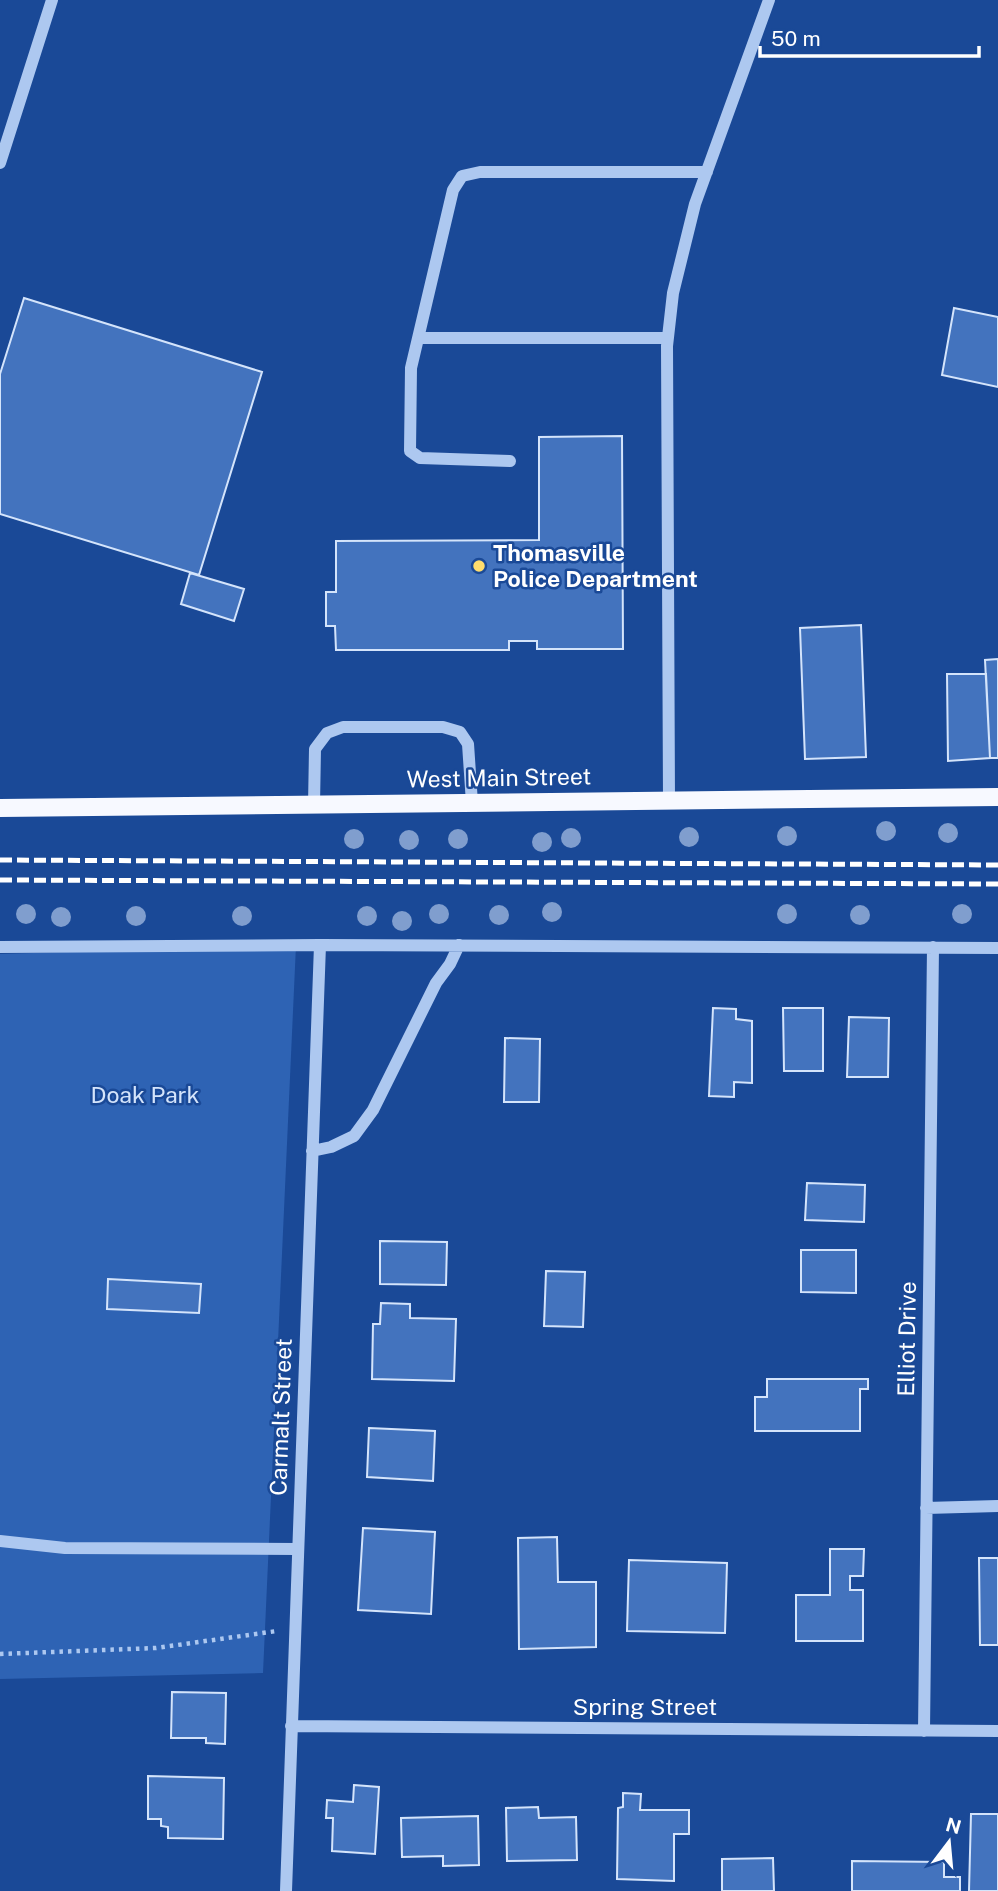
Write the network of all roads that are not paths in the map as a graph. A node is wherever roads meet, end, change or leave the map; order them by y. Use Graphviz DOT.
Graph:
graph roads {
  1 [pos="52,0"];
  2 [pos="769,0"];
  3 [pos="0,163"];
  4 [pos="707,172"];
  5 [pos="419,338"];
  6 [pos="668,338"];
  7 [pos="510,461"];
  8 [pos="998,797"];
  9 [pos="669,801"];
  10 [pos="472,803"];
  11 [pos="314,805"];
  12 [pos="0,808"];
  13 [pos="320,945"];
  14 [pos="459,945"];
  15 [pos="0,947"];
  16 [pos="933,947"];
  17 [pos="998,948"];
  18 [pos="312,1151"];
  19 [pos="998,1506"];
  20 [pos="926,1508"];
  21 [pos="0,1541"];
  22 [pos="298,1549"];
  23 [pos="291,1726"];
  24 [pos="924,1731"];
  25 [pos="998,1731"];
  26 [pos="286,1891"];
  1 -- 3 [label="street"];
  2 -- 4 [label="street"];
  4 -- 5 [label="street"];
  4 -- 6 [label="street"];
  5 -- 6 [label="street"];
  5 -- 7 [label="street"];
  6 -- 9 [label="street"];
  8 -- 9 [label="main road, West Main Street"];
  9 -- 10 [label="main road, West Main Street"];
  10 -- 11 [label="main road, West Main Street"];
  10 -- 11 [label="street"];
  11 -- 12 [label="main road, West Main Street"];
  13 -- 14 [label="street"];
  13 -- 15 [label="street"];
  13 -- 18 [label="street, Carmalt Street"];
  14 -- 16 [label="street"];
  14 -- 18 [label="street"];
  16 -- 17 [label="street"];
  16 -- 20 [label="street, Elliot Drive"];
  18 -- 22 [label="street, Carmalt Street"];
  19 -- 20 [label="street"];
  20 -- 24 [label="street, Elliot Drive"];
  21 -- 22 [label="street"];
  22 -- 23 [label="street, Carmalt Street"];
  23 -- 24 [label="street, Spring Street"];
  23 -- 26 [label="street, Carmalt Street"];
  24 -- 25 [label="street, Spring Street"];
}
